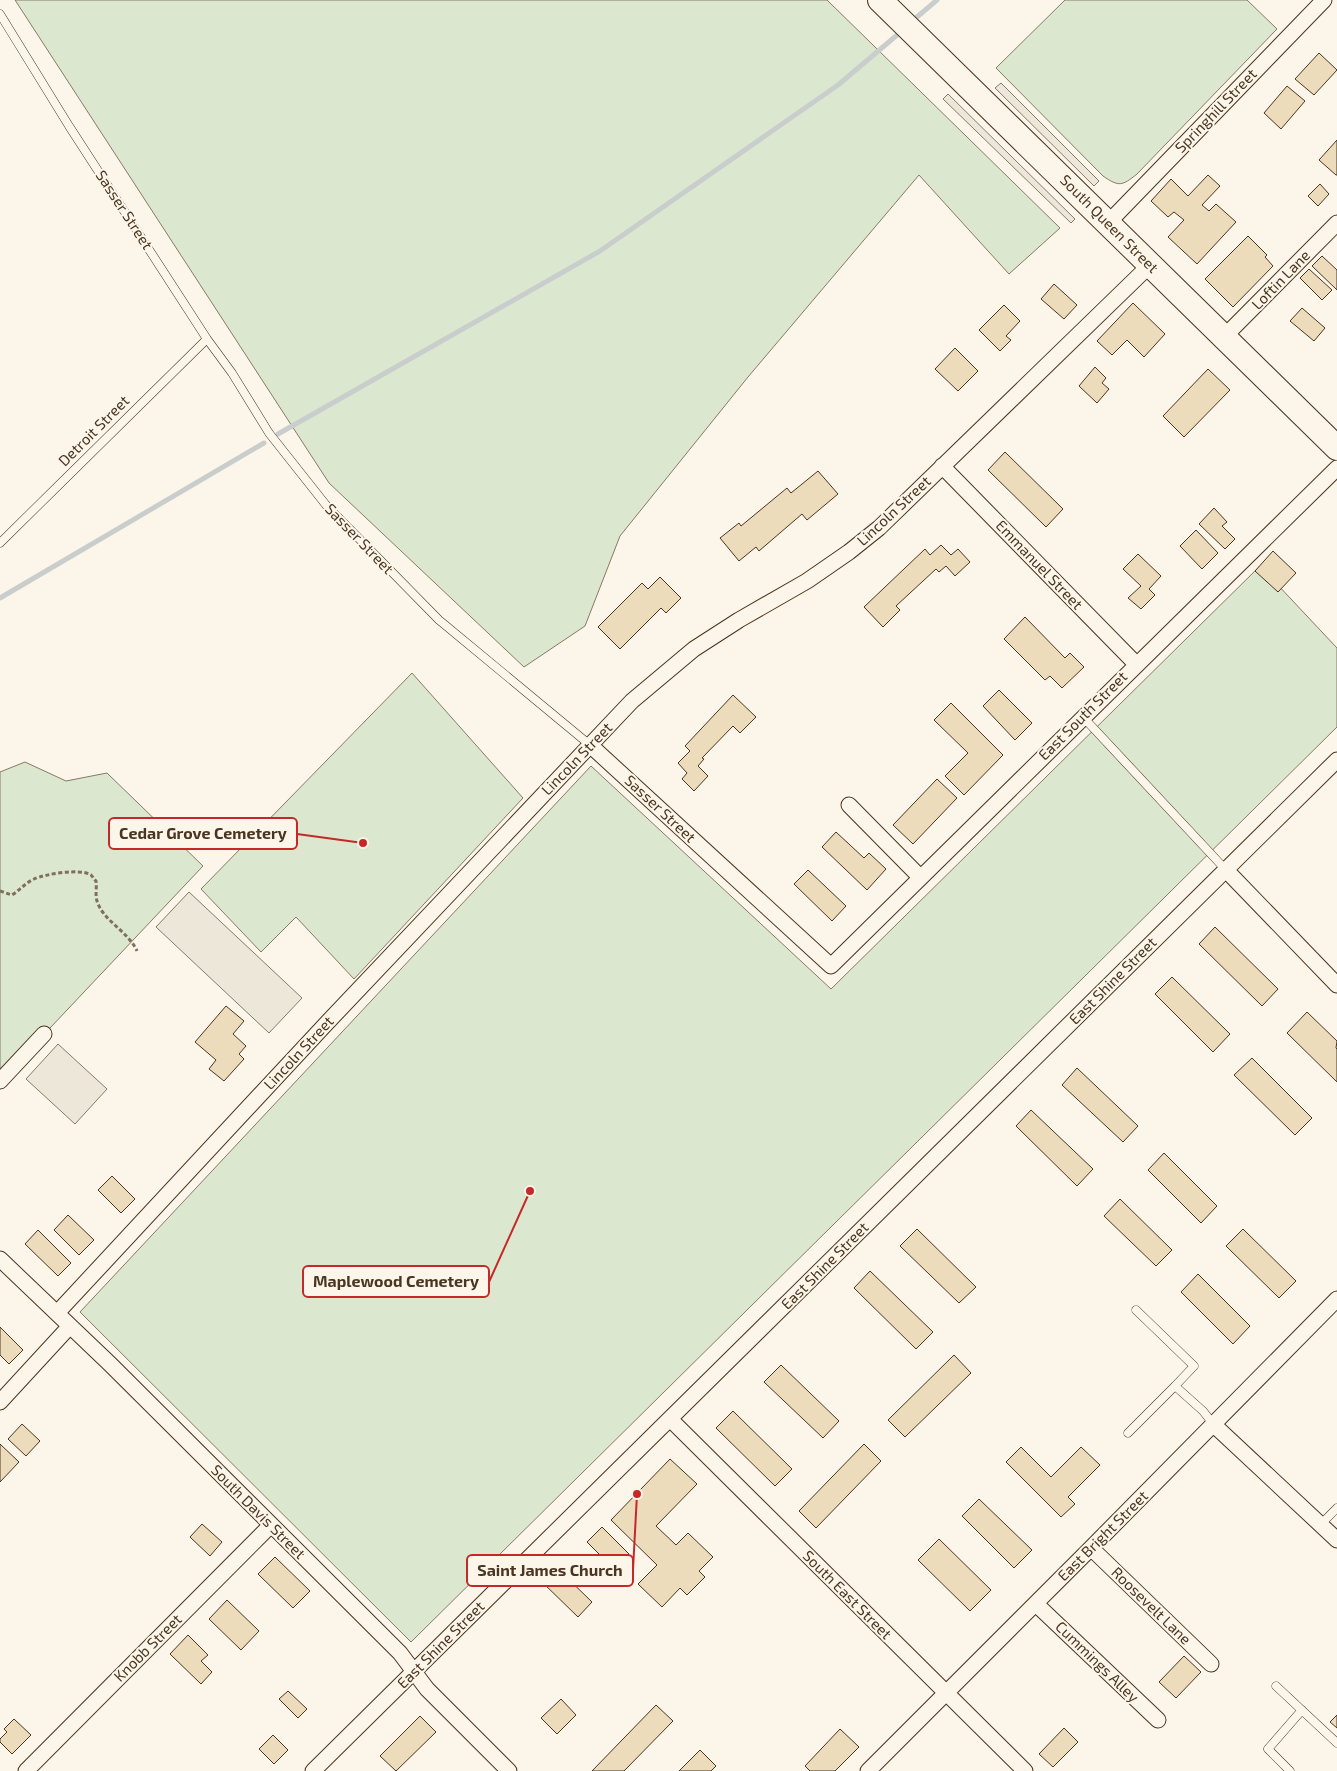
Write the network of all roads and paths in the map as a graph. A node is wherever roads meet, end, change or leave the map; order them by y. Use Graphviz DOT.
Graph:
graph roads {
  1 [pos="880,0"];
  2 [pos="1324,0"];
  3 [pos="0,14"];
  4 [pos="1108,223"];
  5 [pos="1337,223"];
  6 [pos="1150,265"];
  7 [pos="1224,338"];
  8 [pos="207,339"];
  9 [pos="1337,448"];
  10 [pos="942,466"];
  11 [pos="1337,468"];
  12 [pos="0,543"];
  13 [pos="1136,664"];
  14 [pos="1083,717"];
  15 [pos="590,745"];
  16 [pos="1337,760"];
  17 [pos="849,805"];
  18 [pos="1226,870"];
  19 [pos="920,878"];
  20 [pos="0,891"];
  21 [pos="137,951"];
  22 [pos="831,966"];
  23 [pos="1337,985"];
  24 [pos="44,1034"];
  25 [pos="0,1081"];
  26 [pos="0,1259"];
  27 [pos="1337,1299"];
  28 [pos="1136,1310"];
  29 [pos="57,1313"];
  30 [pos="70,1326"];
  31 [pos="1175,1386"];
  32 [pos="0,1402"];
  33 [pos="670,1418"];
  34 [pos="1214,1425"];
  35 [pos="1128,1433"];
  36 [pos="1337,1508"];
  37 [pos="271,1525"];
  38 [pos="1320,1525"];
  39 [pos="1337,1540"];
  40 [pos="1091,1548"];
  41 [pos="1036,1604"];
  42 [pos="1211,1664"];
  43 [pos="414,1671"];
  44 [pos="1276,1686"];
  45 [pos="946,1693"];
  46 [pos="1302,1710"];
  47 [pos="1158,1720"];
  48 [pos="1337,1743"];
  49 [pos="26,1771"];
  50 [pos="313,1771"];
  51 [pos="509,1771"];
  52 [pos="868,1771"];
  53 [pos="1025,1771"];
  54 [pos="1290,1771"];
  1 -- 4 [label="main road, South Queen Street"];
  2 -- 4 [label="street, Springhill Street"];
  3 -- 8 [label="lane, Sasser Street"];
  4 -- 6 [label="main road, South Queen Street"];
  5 -- 7 [label="street, Loftin Lane"];
  6 -- 7 [label="main road, South Queen Street"];
  6 -- 10 [label="street, Lincoln Street"];
  7 -- 9 [label="main road, South Queen Street"];
  8 -- 12 [label="lane, Detroit Street"];
  8 -- 15 [label="lane, Sasser Street"];
  10 -- 13 [label="street, Emmanuel Street"];
  10 -- 15 [label="street, Lincoln Street"];
  11 -- 13 [label="street, East South Street"];
  13 -- 14 [label="street, East South Street"];
  14 -- 18 [label="lane"];
  14 -- 19 [label="street, East South Street"];
  15 -- 22 [label="street, Sasser Street"];
  15 -- 29 [label="street, Lincoln Street"];
  16 -- 18 [label="street, East Shine Street"];
  17 -- 19 [label="street"];
  18 -- 23 [label="street"];
  18 -- 33 [label="street, East Shine Street"];
  19 -- 22 [label="street, East South Street"];
  20 -- 21 [label="path"];
  24 -- 25 [label="street"];
  26 -- 29 [label="street, South Davis Street"];
  27 -- 34 [label="street, East Bright Street"];
  28 -- 31 [label="lane"];
  29 -- 30 [label="street, South Davis Street"];
  30 -- 32 [label="street"];
  30 -- 37 [label="street, South Davis Street"];
  31 -- 34 [label="lane"];
  31 -- 35 [label="lane"];
  33 -- 43 [label="street, East Shine Street"];
  33 -- 45 [label="street, South East Street"];
  34 -- 38 [label="street"];
  34 -- 40 [label="street, East Bright Street"];
  36 -- 38 [label="lane"];
  37 -- 43 [label="street, South Davis Street"];
  37 -- 49 [label="street, Knobb Street"];
  38 -- 39 [label="street"];
  40 -- 41 [label="street, East Bright Street"];
  40 -- 42 [label="street, Roosevelt Lane"];
  41 -- 45 [label="street, East Bright Street"];
  41 -- 47 [label="street, Cummings Alley"];
  43 -- 50 [label="street, East Shine Street"];
  43 -- 51 [label="street, South Davis Street"];
  44 -- 46 [label="lane"];
  45 -- 52 [label="street, East Bright Street"];
  45 -- 53 [label="street, South East Street"];
  46 -- 48 [label="lane"];
  46 -- 54 [label="lane"];
}
